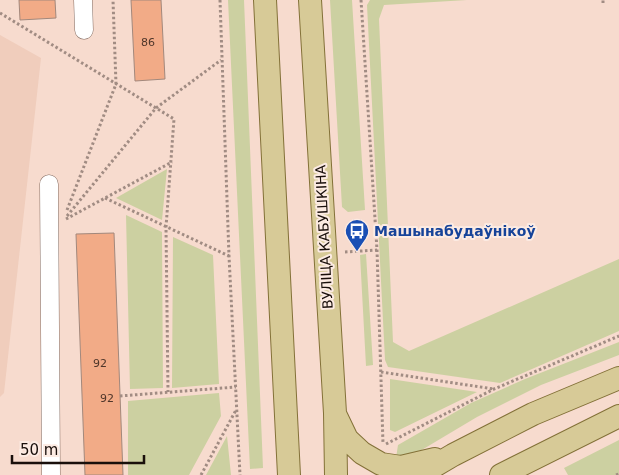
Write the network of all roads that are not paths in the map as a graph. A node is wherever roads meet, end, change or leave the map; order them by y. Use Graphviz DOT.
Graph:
graph roads {
  1 [pos="83,0"];
  2 [pos="265,0"];
  3 [pos="310,0"];
  4 [pos="84,30"];
  5 [pos="49,184"];
  6 [pos="619,378"];
  7 [pos="619,401"];
  8 [pos="335,413"];
  9 [pos="612,419"];
  10 [pos="453,455"];
  11 [pos="52,475"];
  12 [pos="289,475"];
  13 [pos="336,475"];
  14 [pos="419,475"];
  15 [pos="501,475"];
  1 -- 4 [label="lane"];
  2 -- 12 [label="main road"];
  3 -- 8 [label="main road, ВУЛІЦА КАБУШКІНА"];
  5 -- 11 [label="lane"];
  6 -- 10 [label="main road"];
  7 -- 9 [label="main road"];
  8 -- 10 [label="main road"];
  8 -- 13 [label="main road, ВУЛІЦА КАБУШКІНА"];
  9 -- 15 [label="main road"];
  10 -- 14 [label="main road"];
}
